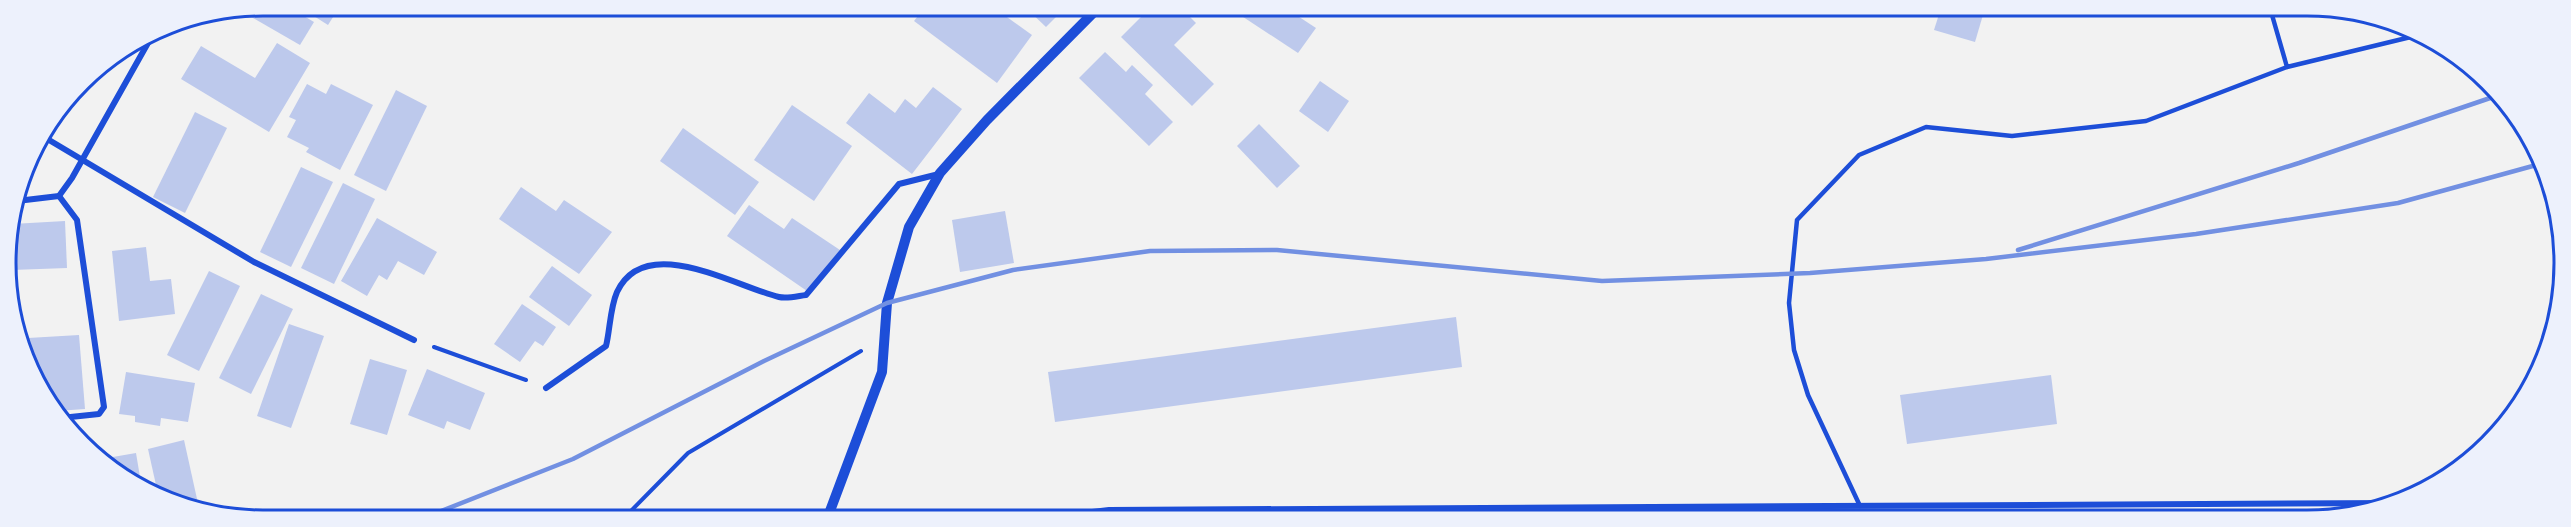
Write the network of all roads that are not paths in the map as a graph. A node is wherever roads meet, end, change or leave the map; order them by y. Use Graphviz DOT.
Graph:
graph roads {
  1 [pos="1090,16"];
  2 [pos="2272,16"];
  3 [pos="2408,38"];
  4 [pos="146,47"];
  5 [pos="2288,67"];
  6 [pos="50,141"];
  7 [pos="81,161"];
  8 [pos="940,173"];
  9 [pos="59,196"];
  10 [pos="25,200"];
  11 [pos="414,340"];
  12 [pos="546,388"];
  13 [pos="70,417"];
  14 [pos="2367,503"];
  15 [pos="1860,506"];
  16 [pos="829,510"];
  17 [pos="1109,510"];
  1 -- 8 [label="street"];
  2 -- 5 [label="lane"];
  3 -- 5 [label="lane"];
  4 -- 7 [label="street"];
  5 -- 15 [label="lane"];
  6 -- 7 [label="street"];
  7 -- 9 [label="street"];
  7 -- 11 [label="street"];
  8 -- 12 [label="street"];
  8 -- 16 [label="street"];
  9 -- 10 [label="street"];
  9 -- 13 [label="street"];
  14 -- 15 [label="street"];
  15 -- 17 [label="street"];
}
